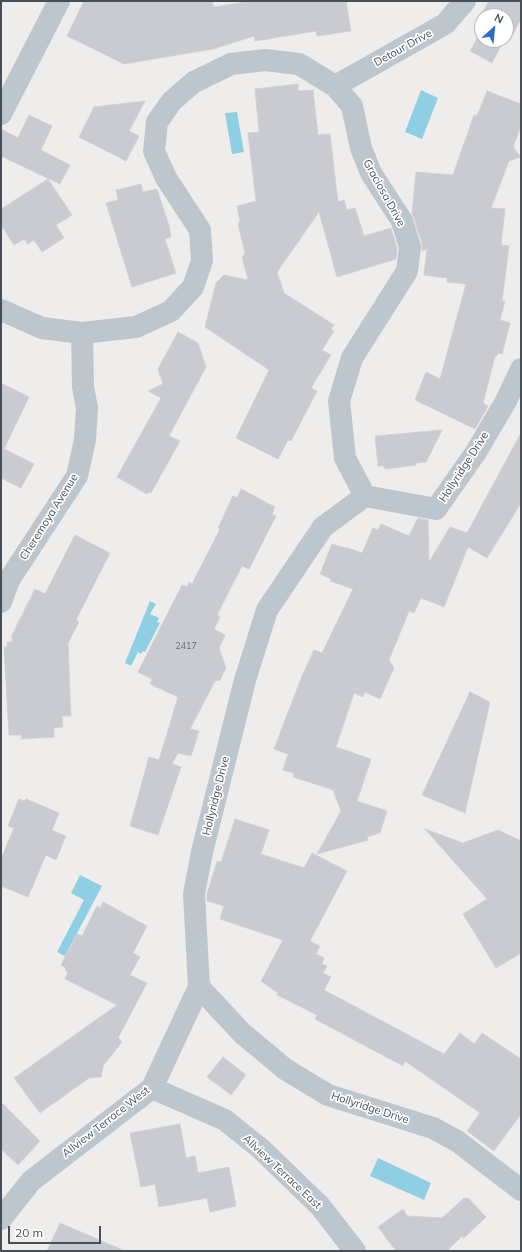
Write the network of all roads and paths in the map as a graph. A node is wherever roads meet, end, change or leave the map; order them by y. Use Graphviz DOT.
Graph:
graph roads {
  1 [pos="59,1"];
  2 [pos="465,1"];
  3 [pos="335,86"];
  4 [pos="1,114"];
  5 [pos="1,310"];
  6 [pos="82,333"];
  7 [pos="521,368"];
  8 [pos="365,496"];
  9 [pos="1,602"];
  10 [pos="198,987"];
  11 [pos="152,1088"];
  12 [pos="521,1190"];
  13 [pos="1,1219"];
  14 [pos="355,1251"];
  1 -- 4 [label="street"];
  2 -- 3 [label="street, Detour Drive"];
  3 -- 6 [label="street, Graciosa Drive"];
  3 -- 8 [label="street, Graciosa Drive"];
  5 -- 6 [label="street, Graciosa Drive"];
  6 -- 9 [label="street, Cheremoya Avenue"];
  7 -- 8 [label="street, Hollyridge Drive"];
  8 -- 10 [label="street, Hollyridge Drive"];
  10 -- 11 [label="street, Allview Terrace West"];
  10 -- 12 [label="street, Hollyridge Drive"];
  11 -- 13 [label="street, Allview Terrace West"];
  11 -- 14 [label="street, Allview Terrace East"];
}
